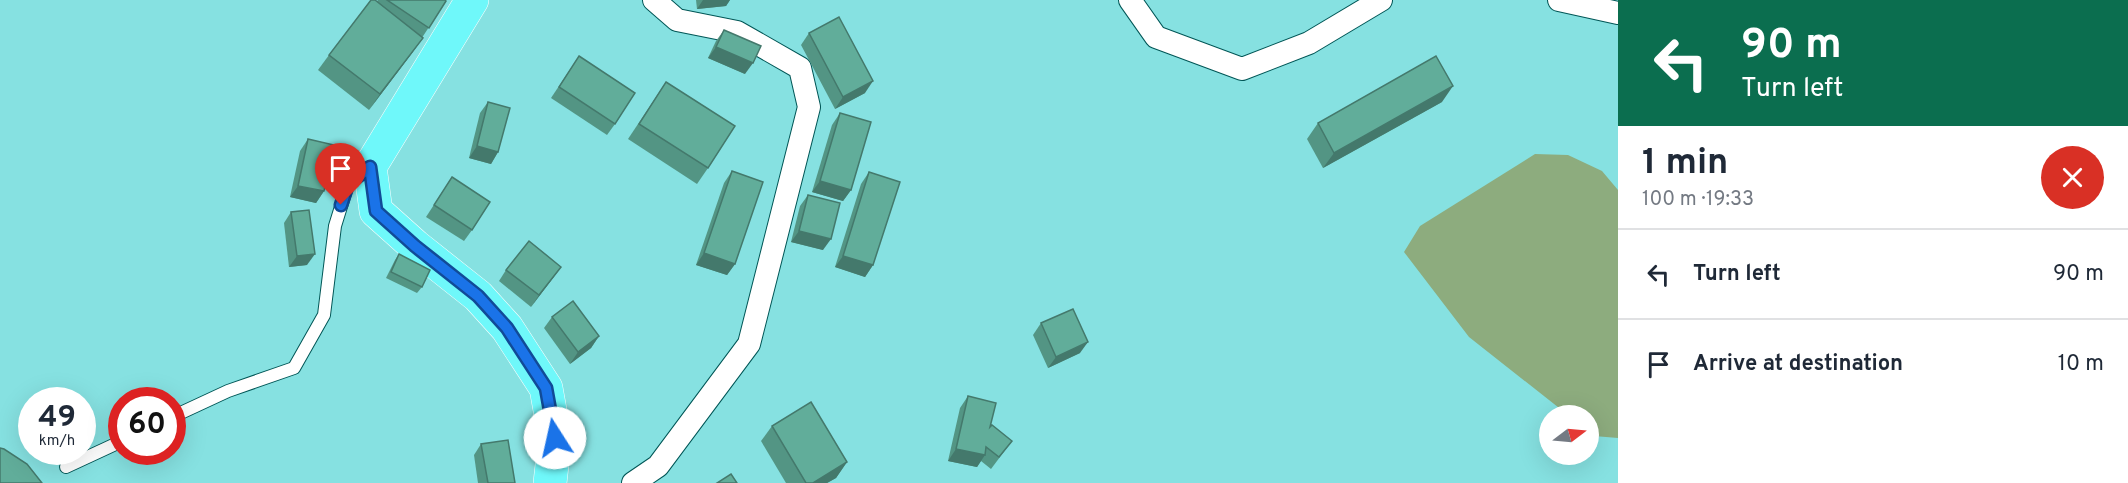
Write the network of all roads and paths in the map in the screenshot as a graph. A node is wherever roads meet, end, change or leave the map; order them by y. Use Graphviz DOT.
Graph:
graph roads {
  1 [pos="472,0"];
  2 [pos="654,0"];
  3 [pos="1130,0"];
  4 [pos="1381,0"];
  5 [pos="1559,0"];
  6 [pos="1618,13"];
  7 [pos="370,167"];
  8 [pos="186,410"];
  9 [pos="108,448"];
  10 [pos="66,467"];
  11 [pos="550,483"];
  12 [pos="633,483"];
  1 -- 7 [label="main road"];
  2 -- 12 [label="street"];
  3 -- 4 [label="street"];
  5 -- 6 [label="street"];
  7 -- 8 [label="lane"];
  7 -- 11 [label="main road"];
  9 -- 10 [label="lane"];
}
